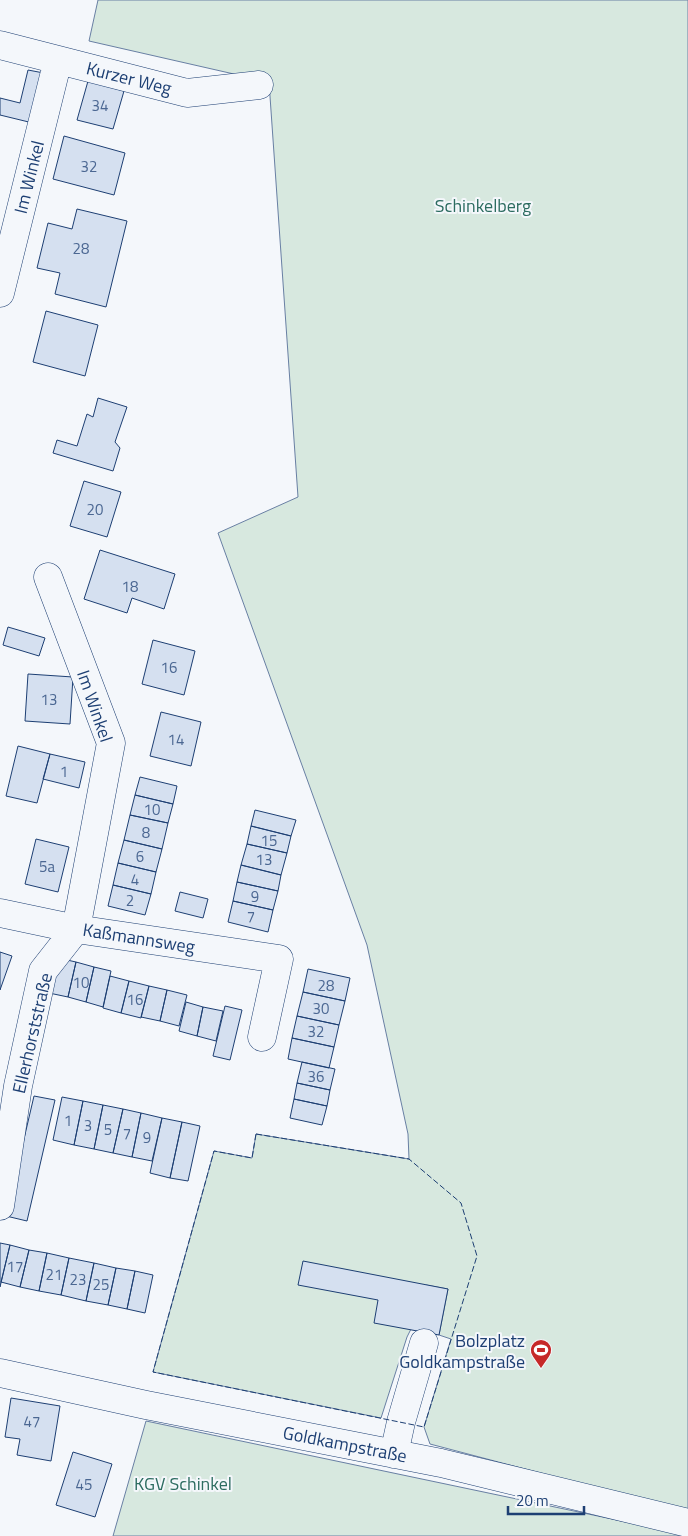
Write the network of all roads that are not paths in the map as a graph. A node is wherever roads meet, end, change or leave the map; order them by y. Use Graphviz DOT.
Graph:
graph roads {
  1 [pos="0,45"];
  2 [pos="58,60"];
  3 [pos="259,85"];
  4 [pos="0,293"];
  5 [pos="48,577"];
  6 [pos="0,913"];
  7 [pos="76,929"];
  8 [pos="262,1037"];
  9 [pos="0,1206"];
  10 [pos="424,1343"];
  11 [pos="0,1373"];
  12 [pos="394,1454"];
  13 [pos="688,1523"];
  1 -- 2 [label="street, Kurzer Weg"];
  2 -- 3 [label="street, Kurzer Weg"];
  2 -- 4 [label="street, Im Winkel"];
  5 -- 7 [label="street, Im Winkel"];
  6 -- 7 [label="street, Kaßmannsweg"];
  7 -- 8 [label="street, Kaßmannsweg"];
  7 -- 9 [label="street, Ellerhorststraße"];
  10 -- 12 [label="street"];
  11 -- 12 [label="street, Goldkampstraße"];
  12 -- 13 [label="street, Goldkampstraße"];
}
